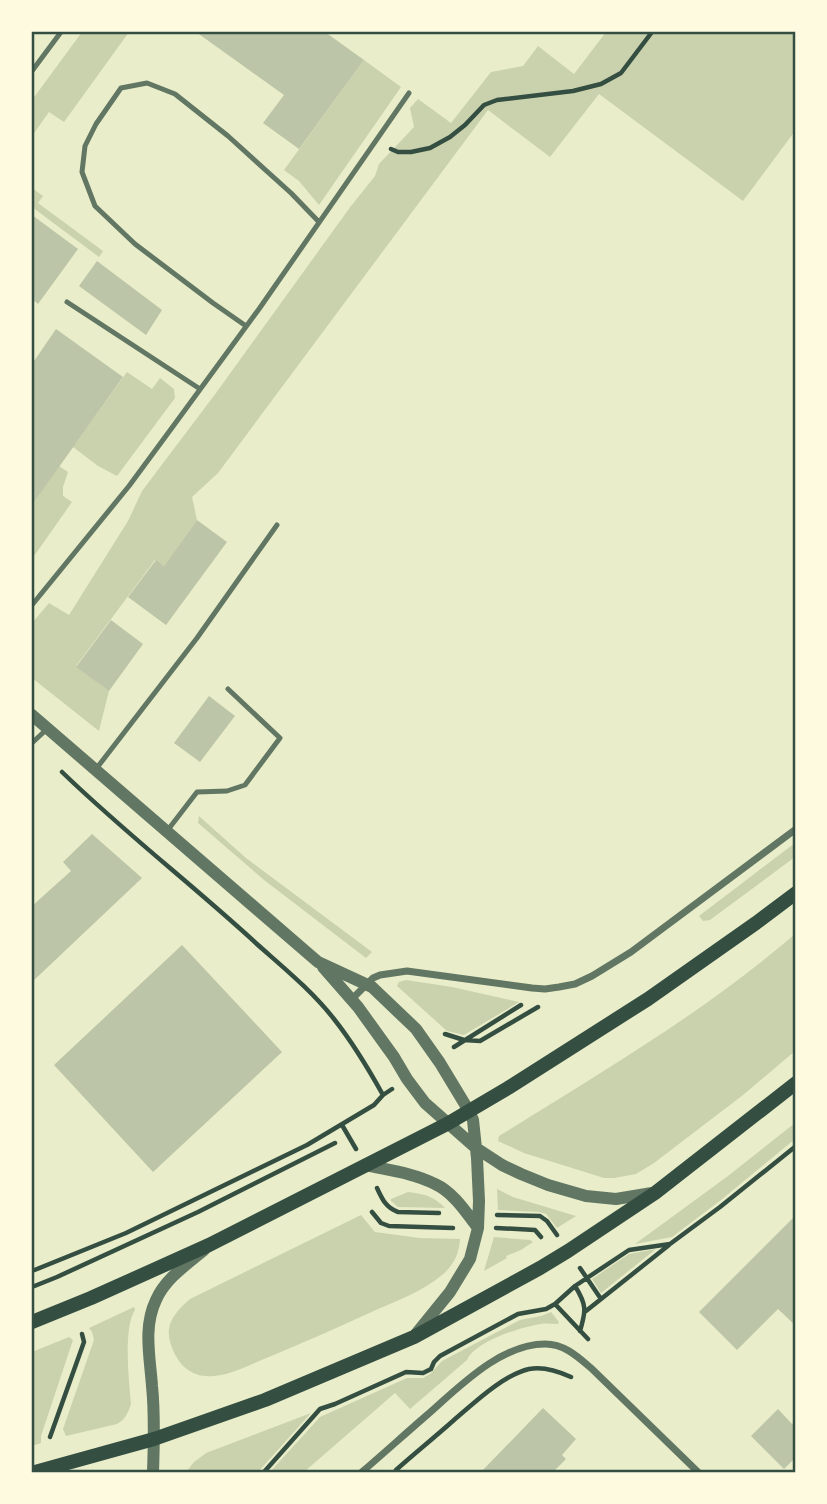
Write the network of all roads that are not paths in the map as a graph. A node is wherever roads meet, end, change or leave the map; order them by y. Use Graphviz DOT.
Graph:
graph roads {
  1 [pos="61,32"];
  2 [pos="32,71"];
  3 [pos="409,93"];
  4 [pos="319,222"];
  5 [pos="67,302"];
  6 [pos="246,326"];
  7 [pos="200,389"];
  8 [pos="277,525"];
  9 [pos="32,605"];
  10 [pos="228,689"];
  11 [pos="32,715"];
  12 [pos="47,729"];
  13 [pos="32,743"];
  14 [pos="96,769"];
  15 [pos="796,829"];
  16 [pos="167,831"];
  17 [pos="796,893"];
  18 [pos="318,962"];
  19 [pos="367,985"];
  20 [pos="351,1000"];
  21 [pos="796,1083"];
  22 [pos="469,1111"];
  23 [pos="447,1124"];
  24 [pos="476,1148"];
  25 [pos="365,1166"];
  26 [pos="654,1193"];
  27 [pos="478,1228"];
  28 [pos="209,1245"];
  29 [pos="32,1322"];
  30 [pos="414,1337"];
  31 [pos="154,1439"];
  32 [pos="35,1472"];
  33 [pos="153,1472"];
  34 [pos="362,1472"];
  35 [pos="698,1472"];
  1 -- 2 [label="lane"];
  3 -- 4 [label="lane"];
  4 -- 6 [label="lane"];
  4 -- 6 [label="lane"];
  5 -- 7 [label="lane"];
  6 -- 7 [label="lane"];
  7 -- 9 [label="lane"];
  8 -- 14 [label="lane"];
  10 -- 16 [label="lane"];
  11 -- 12 [label="street"];
  12 -- 13 [label="lane"];
  12 -- 14 [label="street"];
  14 -- 16 [label="street"];
  15 -- 19 [label="street"];
  16 -- 18 [label="street"];
  17 -- 22 [label="main road"];
  18 -- 19 [label="street"];
  18 -- 20 [label="street"];
  19 -- 20 [label="street"];
  19 -- 22 [label="street"];
  20 -- 23 [label="street"];
  21 -- 26 [label="main road"];
  22 -- 23 [label="main road"];
  22 -- 24 [label="street"];
  23 -- 24 [label="street"];
  23 -- 25 [label="main road"];
  24 -- 26 [label="street"];
  24 -- 27 [label="street"];
  25 -- 27 [label="street"];
  25 -- 28 [label="main road"];
  26 -- 30 [label="main road"];
  27 -- 30 [label="street"];
  28 -- 29 [label="main road"];
  28 -- 31 [label="street"];
  30 -- 31 [label="main road"];
  31 -- 32 [label="main road"];
  31 -- 33 [label="street"];
  34 -- 35 [label="street"];
}
